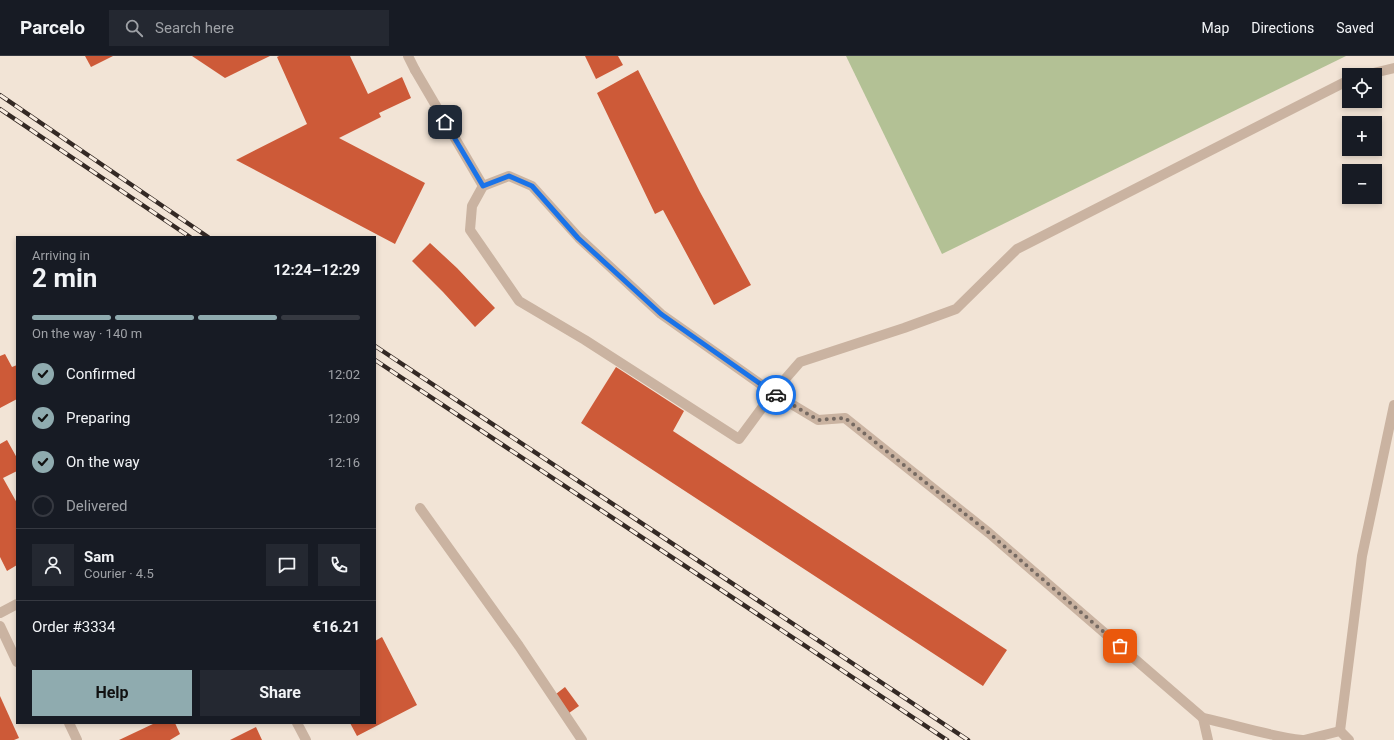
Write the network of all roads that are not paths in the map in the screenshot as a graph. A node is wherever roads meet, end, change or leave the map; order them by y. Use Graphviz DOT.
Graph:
graph roads {
  1 [pos="408,56"];
  2 [pos="1394,68"];
  3 [pos="1382,71"];
  4 [pos="1342,84"];
  5 [pos="483,186"];
  6 [pos="773,393"];
  7 [pos="1394,405"];
  8 [pos="420,508"];
  9 [pos="16,605"];
  10 [pos="0,613"];
  11 [pos="0,626"];
  12 [pos="16,660"];
  13 [pos="1203,718"];
  14 [pos="69,724"];
  15 [pos="298,724"];
  16 [pos="1340,731"];
  17 [pos="77,740"];
  18 [pos="306,740"];
  19 [pos="582,740"];
  20 [pos="1208,740"];
  21 [pos="1303,740"];
  22 [pos="1349,740"];
  1 -- 5 [label="street"];
  2 -- 3 [label="street"];
  4 -- 6 [label="street"];
  5 -- 6 [label="street"];
  5 -- 6 [label="street"];
  6 -- 13 [label="street"];
  7 -- 16 [label="street"];
  8 -- 19 [label="street"];
  9 -- 10 [label="street"];
  11 -- 12 [label="street"];
  13 -- 20 [label="street"];
  13 -- 21 [label="street"];
  14 -- 17 [label="street"];
  15 -- 18 [label="street"];
  16 -- 21 [label="street"];
  16 -- 22 [label="street"];
}
